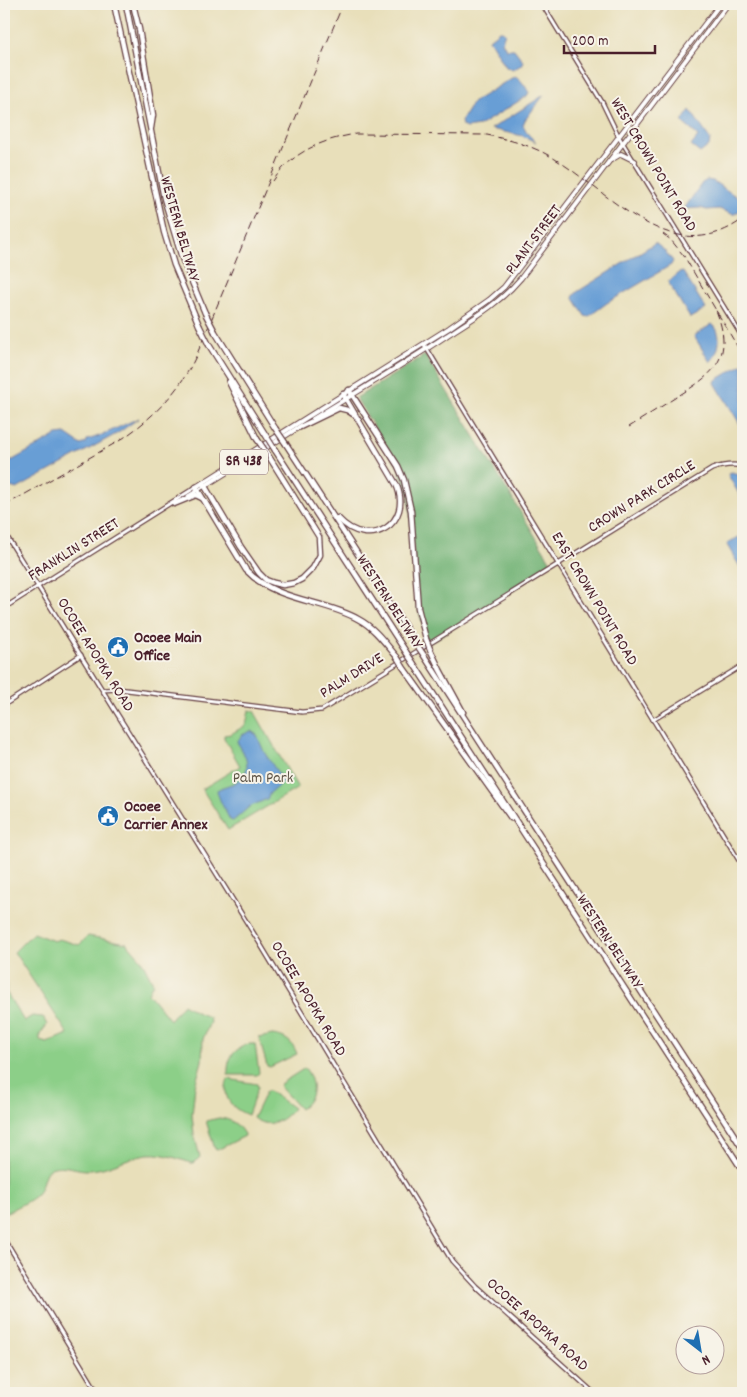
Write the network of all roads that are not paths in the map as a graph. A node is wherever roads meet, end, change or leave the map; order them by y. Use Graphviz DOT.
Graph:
graph roads {
  1 [pos="114,4"];
  2 [pos="126,4"];
  3 [pos="133,4"];
  4 [pos="542,4"];
  5 [pos="720,4"];
  6 [pos="728,4"];
  7 [pos="713,13"];
  8 [pos="701,38"];
  9 [pos="693,39"];
  10 [pos="680,66"];
  11 [pos="151,132"];
  12 [pos="619,137"];
  13 [pos="623,142"];
  14 [pos="635,161"];
  15 [pos="605,165"];
  16 [pos="568,204"];
  17 [pos="569,214"];
  18 [pos="560,215"];
  19 [pos="560,226"];
  20 [pos="743,338"];
  21 [pos="424,344"];
  22 [pos="426,349"];
  23 [pos="217,359"];
  24 [pos="351,392"];
  25 [pos="344,397"];
  26 [pos="357,418"];
  27 [pos="300,426"];
  28 [pos="281,436"];
  29 [pos="743,466"];
  30 [pos="204,484"];
  31 [pos="197,489"];
  32 [pos="204,498"];
  33 [pos="174,504"];
  34 [pos="328,507"];
  35 [pos="157,513"];
  36 [pos="4,532"];
  37 [pos="558,564"];
  38 [pos="38,587"];
  39 [pos="4,608"];
  40 [pos="80,655"];
  41 [pos="743,665"];
  42 [pos="103,690"];
  43 [pos="4,705"];
  44 [pos="652,720"];
  45 [pos="486,752"];
  46 [pos="743,867"];
  47 [pos="550,872"];
  48 [pos="743,1149"];
  49 [pos="743,1171"];
  50 [pos="4,1238"];
  51 [pos="98,1393"];
  52 [pos="594,1393"];
  1 -- 23 [label="highway, WESTERN BELTWAY, bridge"];
  2 -- 11 [label="highway, WESTERN BELTWAY"];
  3 -- 11 [label="highway"];
  4 -- 12 [label="street, WEST CROWN POINT ROAD"];
  5 -- 7 [label="main road, PLANT STREET"];
  6 -- 8 [label="main road, PLANT STREET"];
  7 -- 8 [label="main road"];
  7 -- 9 [label="main road, PLANT STREET"];
  8 -- 10 [label="main road, PLANT STREET"];
  9 -- 10 [label="main road"];
  9 -- 12 [label="main road, PLANT STREET"];
  10 -- 13 [label="main road, PLANT STREET"];
  11 -- 34 [label="highway, WESTERN BELTWAY, bridge"];
  12 -- 13 [label="street, WEST CROWN POINT ROAD"];
  12 -- 16 [label="main road, PLANT STREET"];
  13 -- 14 [label="street, WEST CROWN POINT ROAD"];
  13 -- 15 [label="main road, PLANT STREET"];
  14 -- 15 [label="main road"];
  14 -- 20 [label="street, WEST CROWN POINT ROAD"];
  15 -- 17 [label="main road, PLANT STREET"];
  16 -- 17 [label="main road"];
  16 -- 18 [label="main road, PLANT STREET"];
  17 -- 19 [label="main road, PLANT STREET"];
  18 -- 19 [label="main road"];
  18 -- 21 [label="main road, PLANT STREET"];
  19 -- 22 [label="main road, PLANT STREET"];
  21 -- 22 [label="street, EAST CROWN POINT ROAD"];
  21 -- 24 [label="main road, PLANT STREET"];
  22 -- 24 [label="main road, PLANT STREET"];
  22 -- 37 [label="street, EAST CROWN POINT ROAD"];
  23 -- 30 [label="highway, bridge"];
  23 -- 47 [label="highway, WESTERN BELTWAY, bridge"];
  24 -- 25 [label="main road, PLANT STREET"];
  24 -- 45 [label="highway, bridge"];
  25 -- 26 [label="highway"];
  25 -- 27 [label="main road, PLANT STREET"];
  25 -- 28 [label="main road, FRANKLIN STREET"];
  26 -- 27 [label="highway"];
  26 -- 34 [label="highway"];
  27 -- 28 [label="main road, FRANKLIN STREET"];
  28 -- 30 [label="main road, FRANKLIN STREET / SR 438"];
  29 -- 37 [label="street, CROWN PARK CIRCLE"];
  30 -- 31 [label="main road, FRANKLIN STREET / SR 438"];
  31 -- 32 [label="highway"];
  31 -- 33 [label="street, FRANKLIN STREET / SR 438"];
  31 -- 35 [label="street, FRANKLIN STREET / SR 438"];
  32 -- 33 [label="highway"];
  32 -- 47 [label="highway, bridge"];
  33 -- 35 [label="street, FRANKLIN STREET / SR 438"];
  34 -- 45 [label="highway, WESTERN BELTWAY, bridge"];
  35 -- 38 [label="street, FRANKLIN STREET / SR 438"];
  36 -- 38 [label="street, OCOEE APOPKA ROAD"];
  37 -- 42 [label="street, PALM DRIVE"];
  37 -- 44 [label="street, EAST CROWN POINT ROAD"];
  38 -- 39 [label="street, FRANKLIN STREET"];
  38 -- 40 [label="street, OCOEE APOPKA ROAD"];
  40 -- 42 [label="street, OCOEE APOPKA ROAD"];
  40 -- 43 [label="street"];
  41 -- 44 [label="street"];
  42 -- 52 [label="street, OCOEE APOPKA ROAD"];
  44 -- 46 [label="street, EAST CROWN POINT ROAD"];
  45 -- 48 [label="highway, WESTERN BELTWAY"];
  47 -- 49 [label="highway, WESTERN BELTWAY"];
  50 -- 51 [label="street"];
}
